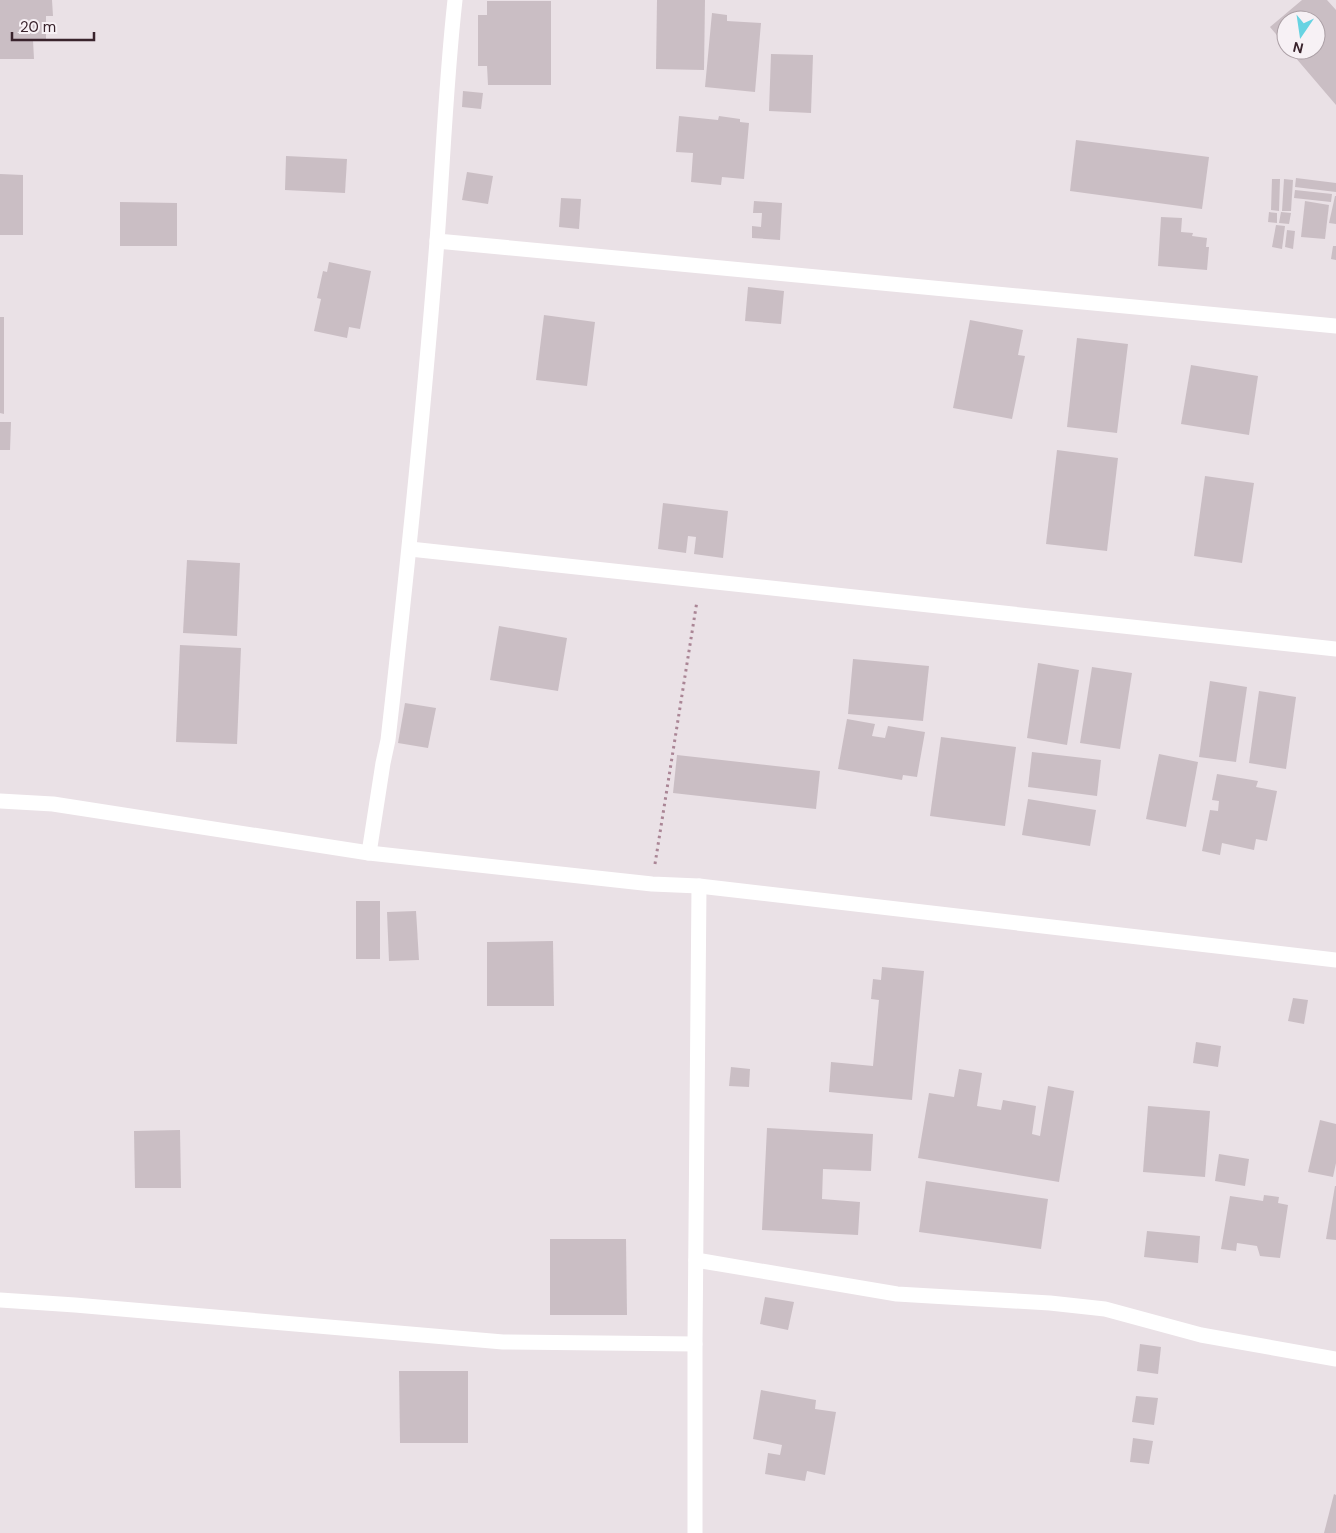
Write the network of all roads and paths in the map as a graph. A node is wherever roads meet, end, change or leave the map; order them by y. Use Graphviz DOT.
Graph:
graph roads {
  1 [pos="455,0"];
  2 [pos="437,241"];
  3 [pos="1336,326"];
  4 [pos="410,550"];
  5 [pos="700,580"];
  6 [pos="1336,648"];
  7 [pos="0,801"];
  8 [pos="369,853"];
  9 [pos="652,884"];
  10 [pos="699,886"];
  11 [pos="1336,960"];
  12 [pos="696,1260"];
  13 [pos="0,1300"];
  14 [pos="695,1344"];
  15 [pos="1336,1359"];
  16 [pos="695,1533"];
  1 -- 2 [label="street"];
  2 -- 3 [label="street"];
  2 -- 4 [label="street"];
  4 -- 5 [label="street"];
  4 -- 8 [label="street"];
  5 -- 6 [label="street"];
  5 -- 9 [label="path"];
  7 -- 8 [label="street"];
  8 -- 9 [label="street"];
  9 -- 10 [label="street"];
  10 -- 11 [label="street"];
  10 -- 12 [label="street"];
  12 -- 14 [label="street"];
  12 -- 15 [label="street"];
  13 -- 14 [label="street"];
  14 -- 16 [label="street"];
}
